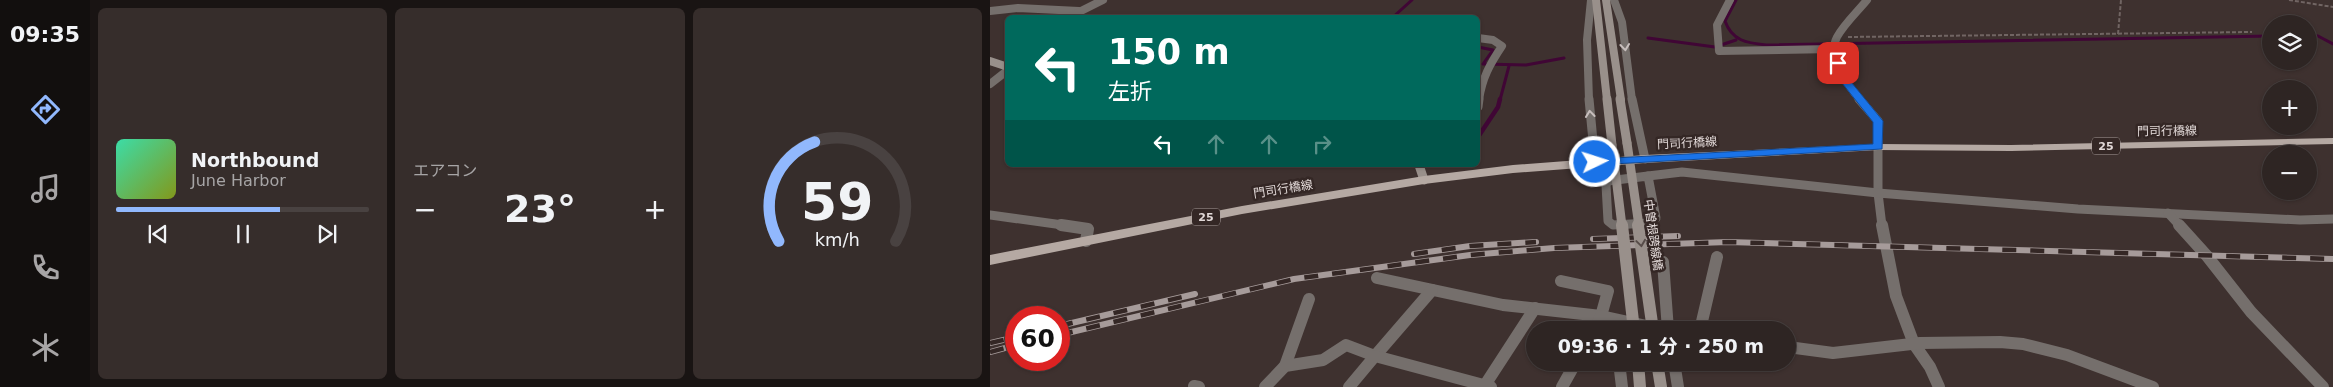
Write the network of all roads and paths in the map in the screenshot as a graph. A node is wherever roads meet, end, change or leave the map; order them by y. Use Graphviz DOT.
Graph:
graph roads {
  1 [pos="1102,0"];
  2 [pos="1591,0"];
  3 [pos="1596,0"];
  4 [pos="1606,0"];
  5 [pos="1614,0"];
  6 [pos="1730,0"];
  7 [pos="1867,0"];
  8 [pos="2121,0"];
  9 [pos="2289,0"];
  10 [pos="2333,7"];
  11 [pos="990,11"];
  12 [pos="1079,11"];
  13 [pos="1072,15"];
  14 [pos="2252,32"];
  15 [pos="2118,34"];
  16 [pos="1480,38"];
  17 [pos="1836,43"];
  18 [pos="990,61"];
  19 [pos="1005,67"];
  20 [pos="1005,71"];
  21 [pos="990,84"];
  22 [pos="1480,92"];
  23 [pos="2333,141"];
  24 [pos="1878,147"];
  25 [pos="1645,159"];
  26 [pos="1595,162"];
  27 [pos="1419,167"];
  28 [pos="1648,176"];
  29 [pos="1424,180"];
  30 [pos="1878,193"];
  31 [pos="2168,213"];
  32 [pos="990,215"];
  33 [pos="2333,219"];
  34 [pos="1086,241"];
  35 [pos="1717,257"];
  36 [pos="990,260"];
  37 [pos="1663,262"];
  38 [pos="1377,278"];
  39 [pos="1561,281"];
  40 [pos="1432,290"];
  41 [pos="1308,299"];
  42 [pos="1535,308"];
  43 [pos="1600,316"];
  44 [pos="1598,321"];
  45 [pos="1609,321"];
  46 [pos="1633,321"];
  47 [pos="1651,321"];
  48 [pos="1666,321"];
  49 [pos="1702,321"];
  50 [pos="1914,344"];
  51 [pos="1796,348"];
  52 [pos="1375,356"];
  53 [pos="1285,366"];
  54 [pos="1571,371"];
  55 [pos="1620,371"];
  56 [pos="1639,371"];
  57 [pos="1658,371"];
  58 [pos="1675,371"];
  59 [pos="1488,386"];
  60 [pos="1265,387"];
  61 [pos="1349,387"];
  62 [pos="1562,387"];
  63 [pos="1622,387"];
  64 [pos="1640,387"];
  65 [pos="1661,387"];
  66 [pos="1678,387"];
  67 [pos="1939,387"];
  68 [pos="2153,387"];
  69 [pos="2324,387"];
  1 -- 12 [label="street"];
  26 -- 2 [label="street, one-way"];
  3 -- 46 [label="street, bridge"];
  4 -- 47 [label="street, 中曽根跨線橋, one-way, bridge"];
  5 -- 25 [label="street, one-way"];
  6 -- 17 [label="street"];
  7 -- 17 [label="street"];
  8 -- 15 [label="path"];
  9 -- 10 [label="path"];
  11 -- 12 [label="street"];
  12 -- 13 [label="street"];
  14 -- 15 [label="path"];
  15 -- 17 [label="path"];
  16 -- 22 [label="street"];
  17 -- 24 [label="street"];
  18 -- 19 [label="street"];
  20 -- 21 [label="street"];
  23 -- 24 [label="main road, 門司行橋線 / 25"];
  24 -- 25 [label="main road, 門司行橋線 / 25"];
  24 -- 30 [label="street"];
  25 -- 26 [label="main road, 門司行橋線 / 25"];
  26 -- 29 [label="main road, 門司行橋線 / 25"];
  27 -- 29 [label="street"];
  28 -- 28 [label="street"];
  28 -- 30 [label="street"];
  29 -- 34 [label="main road, 門司行橋線 / 25"];
  30 -- 31 [label="street"];
  30 -- 50 [label="street"];
  31 -- 33 [label="street"];
  31 -- 69 [label="street"];
  32 -- 34 [label="street"];
  34 -- 36 [label="main road, 門司行橋線 / 25"];
  35 -- 49 [label="street"];
  37 -- 48 [label="street"];
  38 -- 40 [label="street"];
  39 -- 43 [label="street"];
  40 -- 42 [label="street"];
  40 -- 52 [label="street"];
  41 -- 53 [label="street"];
  42 -- 43 [label="street"];
  42 -- 59 [label="street"];
  43 -- 44 [label="street"];
  43 -- 45 [label="street"];
  50 -- 51 [label="street"];
  50 -- 67 [label="street"];
  50 -- 68 [label="street"];
  52 -- 53 [label="street"];
  52 -- 59 [label="street"];
  52 -- 61 [label="street"];
  53 -- 60 [label="street"];
  54 -- 62 [label="street"];
  55 -- 63 [label="street"];
  56 -- 64 [label="street"];
  57 -- 65 [label="street"];
  58 -- 66 [label="street"];
}
